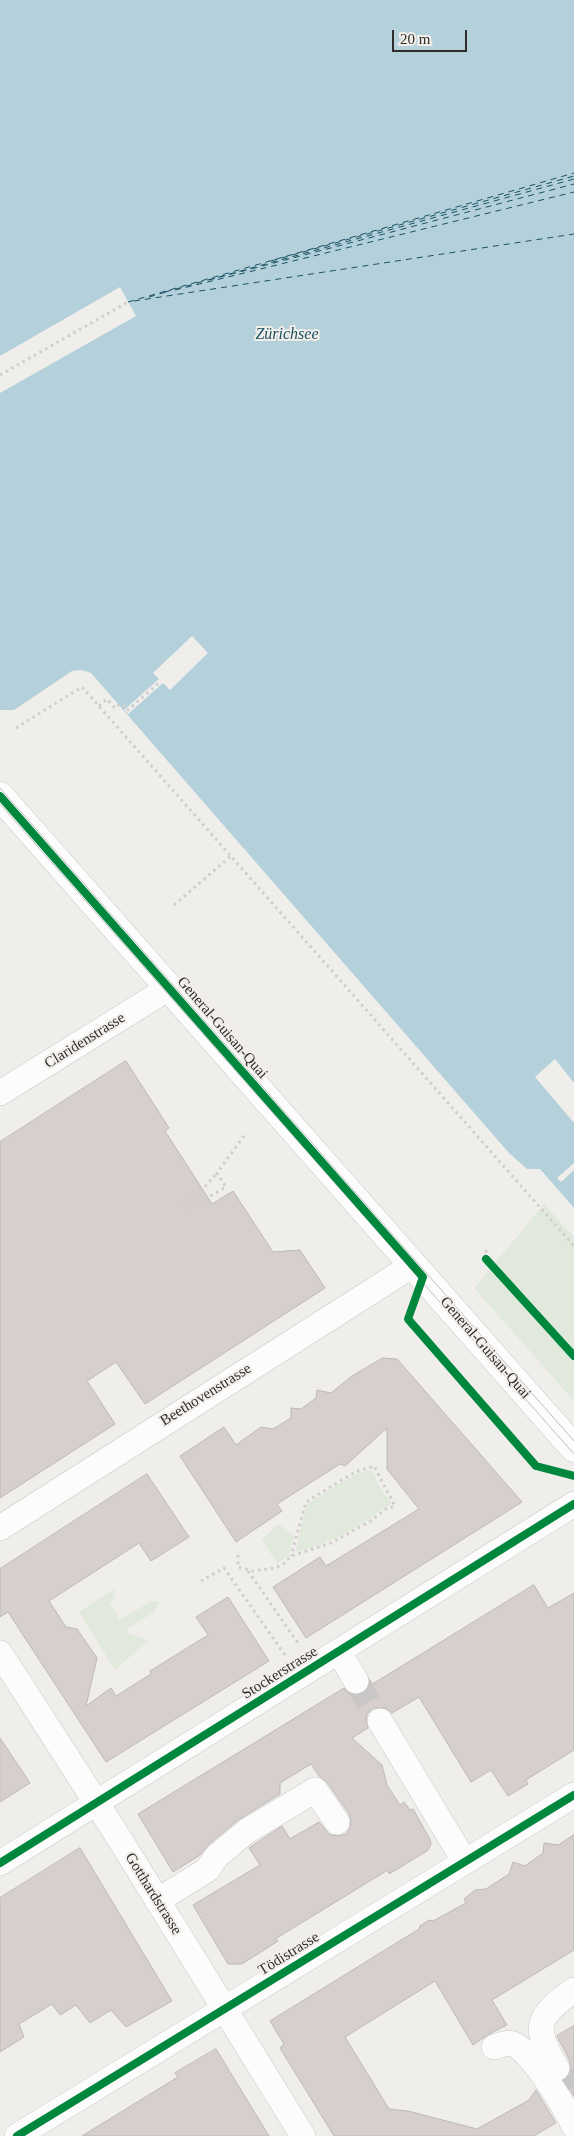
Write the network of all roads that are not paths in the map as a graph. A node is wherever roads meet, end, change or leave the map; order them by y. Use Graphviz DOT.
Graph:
graph roads {
  1 [pos="0,796"];
  2 [pos="169,988"];
  3 [pos="3,1091"];
  4 [pos="413,1265"];
  5 [pos="574,1448"];
  6 [pos="574,1504"];
  7 [pos="0,1528"];
  8 [pos="339,1652"];
  9 [pos="0,1653"];
  10 [pos="356,1681"];
  11 [pos="380,1721"];
  12 [pos="574,1796"];
  13 [pos="96,1804"];
  14 [pos="337,1822"];
  15 [pos="465,1862"];
  16 [pos="0,1863"];
  17 [pos="157,1901"];
  18 [pos="574,1990"];
  19 [pos="225,2009"];
  20 [pos="494,2047"];
  21 [pos="557,2068"];
  22 [pos="574,2126"];
  23 [pos="17,2136"];
  24 [pos="303,2136"];
  1 -- 2 [label="main road, General-Guisan-Quai"];
  2 -- 3 [label="street, Claridenstrasse"];
  2 -- 4 [label="main road, General-Guisan-Quai"];
  4 -- 5 [label="main road, General-Guisan-Quai"];
  4 -- 7 [label="street, Beethovenstrasse"];
  6 -- 8 [label="street, Stockerstrasse"];
  8 -- 10 [label="street"];
  8 -- 13 [label="street, Stockerstrasse"];
  9 -- 13 [label="street, Gotthardstrasse"];
  11 -- 15 [label="street"];
  12 -- 15 [label="street, Tödistrasse"];
  13 -- 16 [label="street, Stockerstrasse"];
  13 -- 17 [label="street, Gotthardstrasse"];
  14 -- 17 [label="street"];
  15 -- 19 [label="street, Tödistrasse"];
  17 -- 19 [label="street, Gotthardstrasse"];
  18 -- 21 [label="street"];
  19 -- 23 [label="street, Tödistrasse"];
  19 -- 24 [label="street, Gotthardstrasse"];
  20 -- 22 [label="street"];
}
